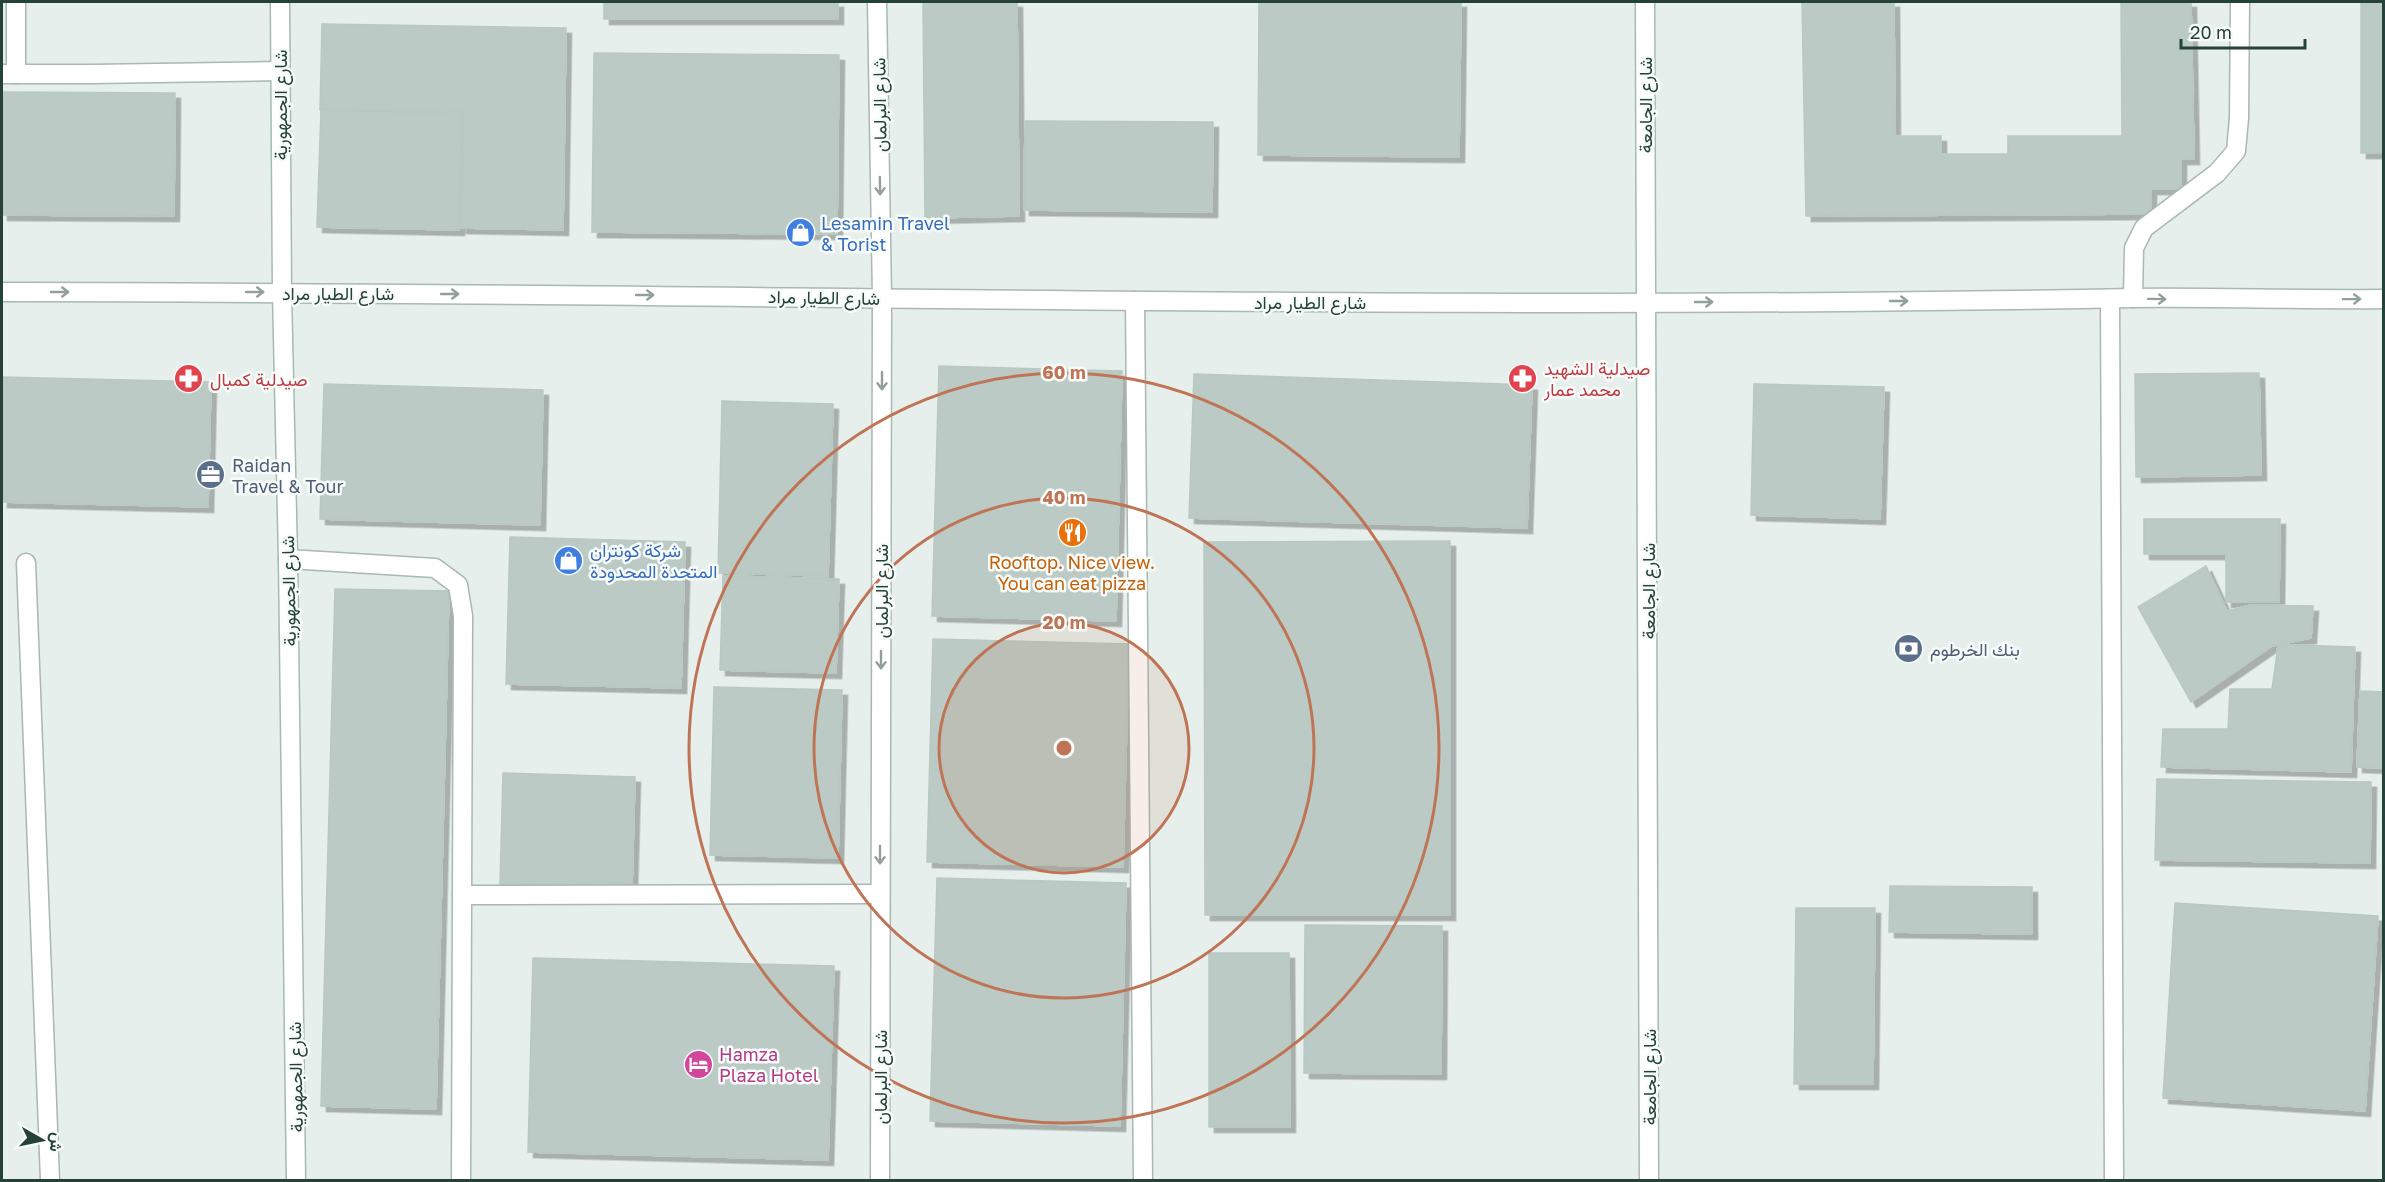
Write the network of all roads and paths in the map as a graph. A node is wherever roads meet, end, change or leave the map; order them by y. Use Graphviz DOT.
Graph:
graph roads {
  1 [pos="16,2"];
  2 [pos="280,2"];
  3 [pos="877,2"];
  4 [pos="1645,2"];
  5 [pos="2240,2"];
  6 [pos="280,71"];
  7 [pos="9,74"];
  8 [pos="2,292"];
  9 [pos="282,292"];
  10 [pos="882,297"];
  11 [pos="2133,298"];
  12 [pos="2384,299"];
  13 [pos="2110,300"];
  14 [pos="1135,301"];
  15 [pos="1646,302"];
  16 [pos="288,560"];
  17 [pos="26,563"];
  18 [pos="880,894"];
  19 [pos="462,895"];
  20 [pos="50,1180"];
  21 [pos="296,1180"];
  22 [pos="461,1180"];
  23 [pos="880,1180"];
  24 [pos="1143,1180"];
  25 [pos="1649,1180"];
  26 [pos="2114,1180"];
  1 -- 7 [label="street"];
  2 -- 6 [label="street, شارع الجمهورية"];
  3 -- 10 [label="street, شارع البرلمان, one-way"];
  4 -- 15 [label="street, شارع الجامعة"];
  5 -- 11 [label="street"];
  6 -- 7 [label="street"];
  6 -- 9 [label="street, شارع الجمهورية"];
  8 -- 9 [label="street, شارع الطيار مراد, one-way"];
  9 -- 10 [label="street, شارع الطيار مراد, one-way"];
  9 -- 16 [label="street, شارع الجمهورية"];
  10 -- 14 [label="street, شارع الطيار مراد"];
  10 -- 18 [label="street, شارع البرلمان, one-way"];
  11 -- 12 [label="street, شارع الطيار مراد, one-way"];
  11 -- 13 [label="street, شارع الطيار مراد"];
  15 -- 13 [label="street, شارع الطيار مراد, one-way"];
  13 -- 26 [label="street"];
  14 -- 15 [label="street, شارع الطيار مراد"];
  14 -- 24 [label="street"];
  15 -- 25 [label="street, شارع الجامعة"];
  16 -- 19 [label="street"];
  16 -- 21 [label="street, شارع الجمهورية"];
  17 -- 20 [label="street"];
  18 -- 19 [label="street"];
  18 -- 23 [label="street, شارع البرلمان"];
  19 -- 22 [label="street"];
}
